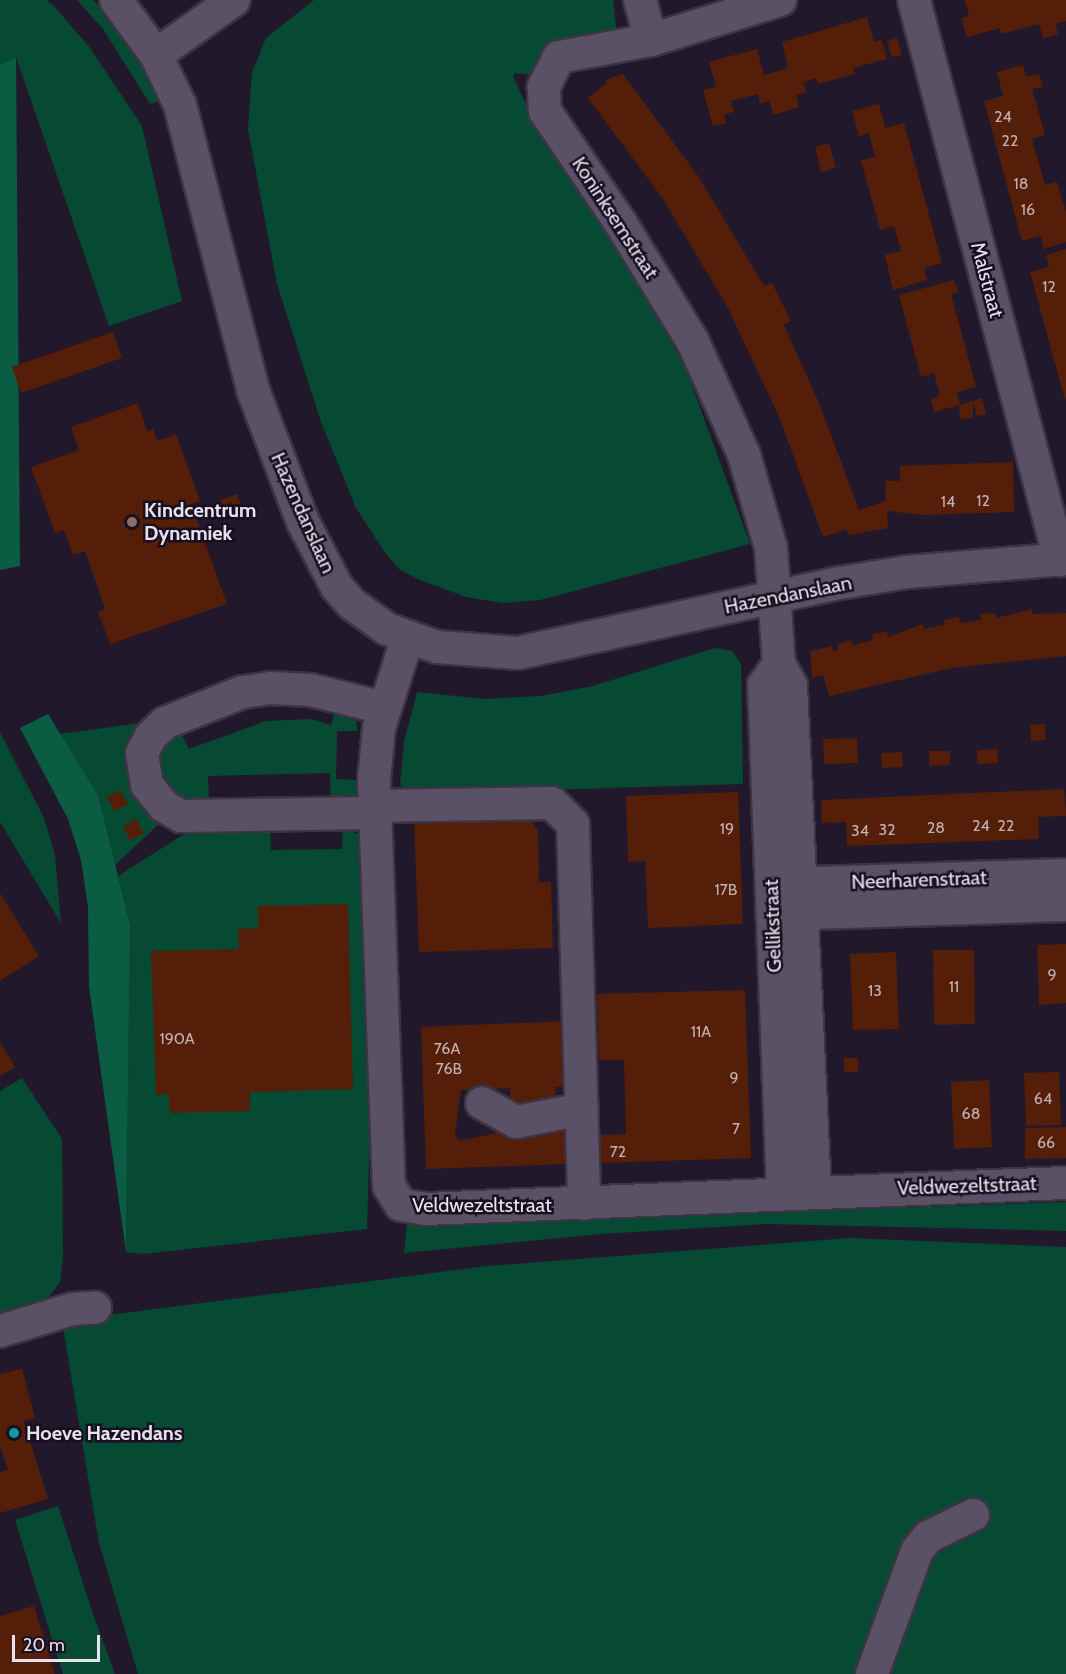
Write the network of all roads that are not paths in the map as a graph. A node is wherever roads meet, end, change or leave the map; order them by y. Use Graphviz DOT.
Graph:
graph roads {
  1 [pos="116,0"];
  2 [pos="234,0"];
  3 [pos="640,0"];
  4 [pos="780,0"];
  5 [pos="914,0"];
  6 [pos="651,40"];
  7 [pos="156,55"];
  8 [pos="1063,560"];
  9 [pos="776,595"];
  10 [pos="407,639"];
  11 [pos="384,708"];
  12 [pos="374,810"];
  13 [pos="1066,875"];
  14 [pos="787,899"];
  15 [pos="1066,906"];
  16 [pos="482,1103"];
  17 [pos="582,1109"];
  18 [pos="1066,1183"];
  19 [pos="814,1192"];
  20 [pos="783,1193"];
  21 [pos="584,1204"];
  22 [pos="95,1308"];
  23 [pos="0,1331"];
  24 [pos="973,1515"];
  25 [pos="872,1674"];
  1 -- 7 [label="street, Hazendanslaan"];
  2 -- 7 [label="street"];
  3 -- 6 [label="street"];
  4 -- 6 [label="street, Koninksemstraat"];
  5 -- 8 [label="street, Malstraat"];
  6 -- 9 [label="street, Koninksemstraat"];
  7 -- 10 [label="street, Hazendanslaan"];
  8 -- 9 [label="street, Hazendanslaan"];
  9 -- 10 [label="street, Hazendanslaan"];
  9 -- 14 [label="street, Gellikstraat"];
  10 -- 11 [label="street, Veldwezeltstraat"];
  11 -- 12 [label="street, Veldwezeltstraat"];
  11 -- 12 [label="street"];
  12 -- 17 [label="street"];
  12 -- 21 [label="street, Veldwezeltstraat"];
  13 -- 14 [label="street, Neerharenstraat"];
  14 -- 15 [label="street, Neerharenstraat"];
  14 -- 19 [label="street, Gellikstraat"];
  14 -- 20 [label="street, Gellikstraat"];
  16 -- 17 [label="street"];
  17 -- 21 [label="street"];
  18 -- 19 [label="street, Veldwezeltstraat"];
  19 -- 20 [label="street, Veldwezeltstraat"];
  20 -- 21 [label="street, Veldwezeltstraat"];
  22 -- 23 [label="street"];
  24 -- 25 [label="street"];
}
